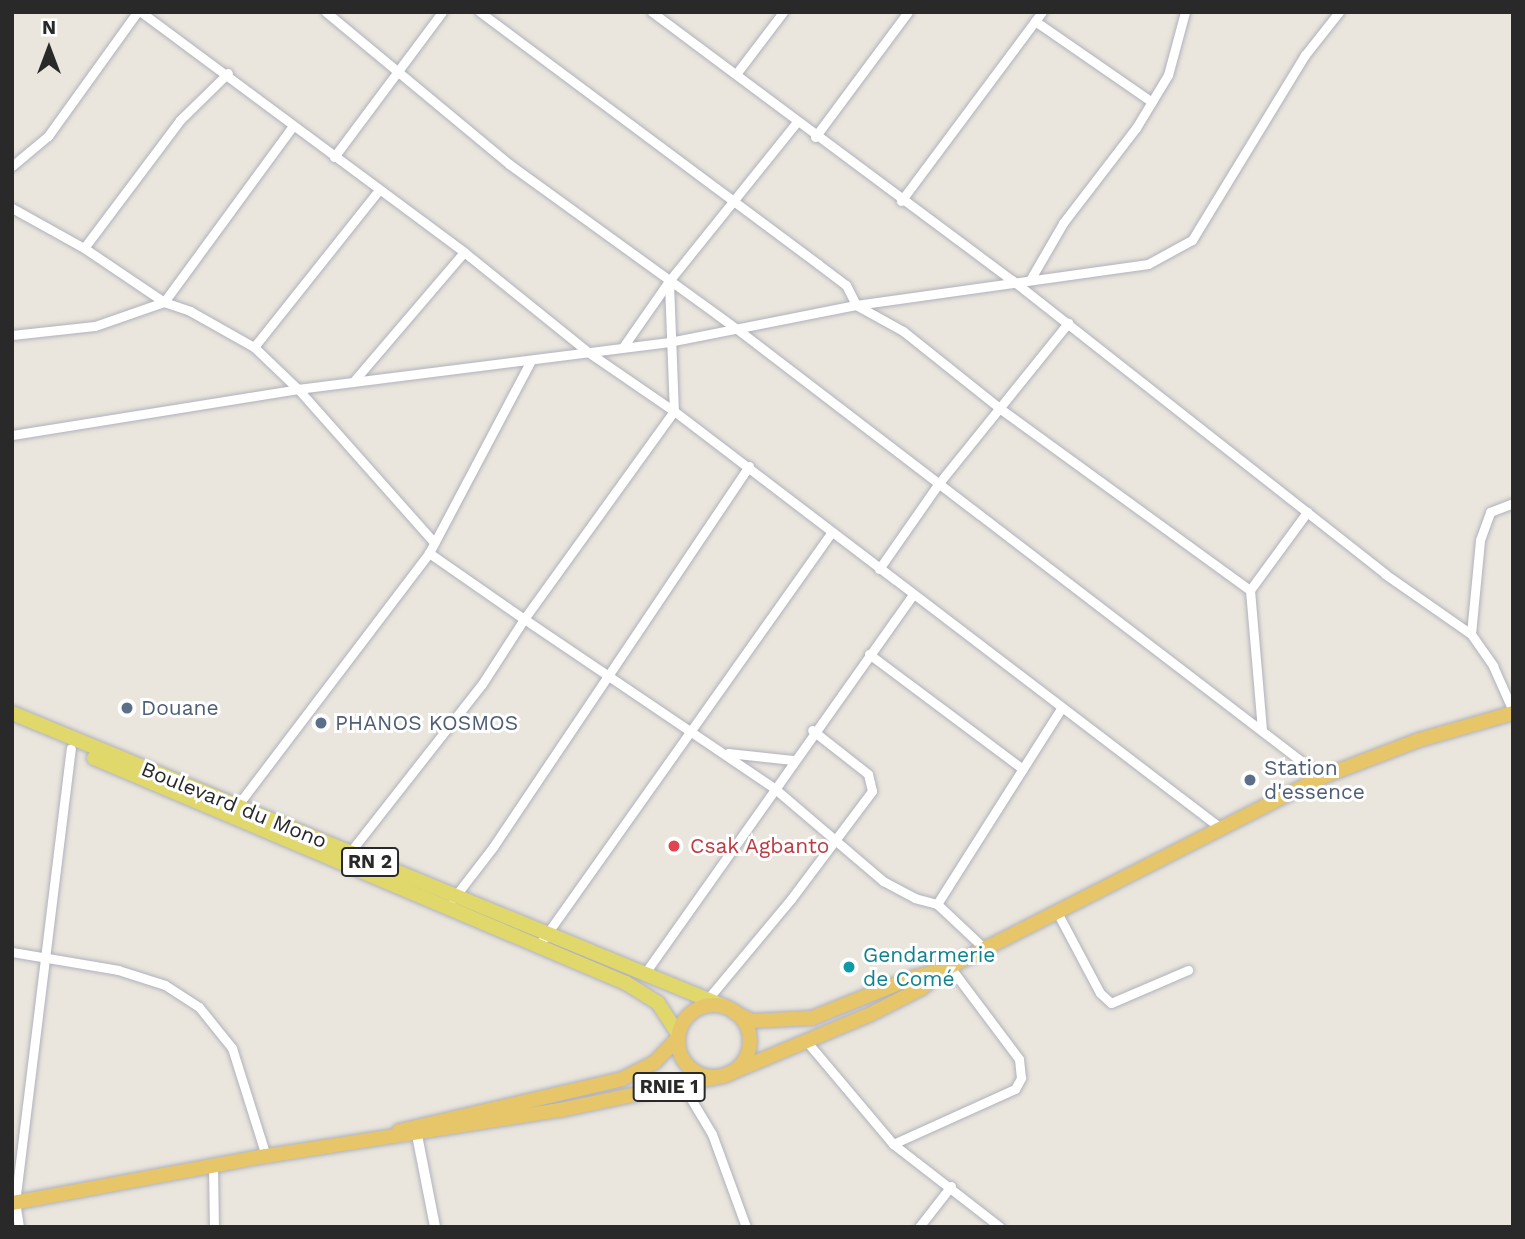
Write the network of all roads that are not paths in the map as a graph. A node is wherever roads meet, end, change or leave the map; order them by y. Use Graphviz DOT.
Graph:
graph roads {
  1 [pos="139,12"];
  2 [pos="326,12"];
  3 [pos="442,12"];
  4 [pos="480,12"];
  5 [pos="652,12"];
  6 [pos="783,12"];
  7 [pos="908,12"];
  8 [pos="1042,12"];
  9 [pos="1185,12"];
  10 [pos="1339,12"];
  11 [pos="1035,22"];
  12 [pos="396,71"];
  13 [pos="228,73"];
  14 [pos="736,74"];
  15 [pos="1152,102"];
  16 [pos="796,122"];
  17 [pos="293,126"];
  18 [pos="815,137"];
  19 [pos="334,157"];
  20 [pos="12,166"];
  21 [pos="379,190"];
  22 [pos="901,201"];
  23 [pos="732,202"];
  24 [pos="12,208"];
  25 [pos="84,248"];
  26 [pos="464,252"];
  27 [pos="1012,280"];
  28 [pos="1030,280"];
  29 [pos="669,281"];
  30 [pos="164,302"];
  31 [pos="856,305"];
  32 [pos="1068,323"];
  33 [pos="737,329"];
  34 [pos="12,335"];
  35 [pos="669,342"];
  36 [pos="254,347"];
  37 [pos="623,347"];
  38 [pos="588,352"];
  39 [pos="531,360"];
  40 [pos="353,382"];
  41 [pos="298,389"];
  42 [pos="1002,410"];
  43 [pos="674,411"];
  44 [pos="12,435"];
  45 [pos="749,466"];
  46 [pos="939,483"];
  47 [pos="1513,503"];
  48 [pos="1307,513"];
  49 [pos="831,533"];
  50 [pos="434,542"];
  51 [pos="429,553"];
  52 [pos="878,569"];
  53 [pos="1250,590"];
  54 [pos="913,594"];
  55 [pos="524,620"];
  56 [pos="1471,634"];
  57 [pos="869,654"];
  58 [pos="607,676"];
  59 [pos="1062,707"];
  60 [pos="1513,712"];
  61 [pos="12,713"];
  62 [pos="12,723"];
  63 [pos="812,730"];
  64 [pos="1262,730"];
  65 [pos="690,731"];
  66 [pos="71,748"];
  67 [pos="724,753"];
  68 [pos="793,760"];
  69 [pos="1023,769"];
  70 [pos="1322,777"];
  71 [pos="774,788"];
  72 [pos="233,811"];
  73 [pos="1222,829"];
  74 [pos="836,841"];
  75 [pos="345,859"];
  76 [pos="450,903"];
  77 [pos="937,904"];
  78 [pos="1058,914"];
  79 [pos="543,941"];
  80 [pos="986,951"];
  81 [pos="12,952"];
  82 [pos="45,959"];
  83 [pos="947,968"];
  84 [pos="1188,970"];
  85 [pos="645,973"];
  86 [pos="705,1002"];
  87 [pos="731,1010"];
  88 [pos="678,1036"];
  89 [pos="808,1043"];
  90 [pos="723,1076"];
  91 [pos="682,1084"];
  92 [pos="416,1135"];
  93 [pos="373,1139"];
  94 [pos="893,1144"];
  95 [pos="265,1156"];
  96 [pos="213,1166"];
  97 [pos="951,1186"];
  98 [pos="14,1203"];
  99 [pos="19,1227"];
  100 [pos="214,1227"];
  101 [pos="435,1227"];
  102 [pos="746,1227"];
  103 [pos="919,1227"];
  104 [pos="1000,1227"];
  1 -- 13 [label="street"];
  1 -- 20 [label="street"];
  2 -- 12 [label="street"];
  3 -- 12 [label="street"];
  4 -- 23 [label="street"];
  5 -- 14 [label="street"];
  6 -- 14 [label="street"];
  7 -- 18 [label="street"];
  8 -- 11 [label="street"];
  9 -- 15 [label="street"];
  10 -- 28 [label="street"];
  11 -- 15 [label="street"];
  11 -- 22 [label="street"];
  12 -- 19 [label="street"];
  12 -- 29 [label="street"];
  13 -- 17 [label="street"];
  13 -- 25 [label="street"];
  14 -- 16 [label="street"];
  15 -- 28 [label="street"];
  16 -- 18 [label="street"];
  16 -- 23 [label="street"];
  17 -- 19 [label="street"];
  17 -- 30 [label="street"];
  18 -- 22 [label="street"];
  19 -- 21 [label="street"];
  21 -- 26 [label="street"];
  21 -- 36 [label="street"];
  22 -- 27 [label="street"];
  23 -- 29 [label="street"];
  23 -- 31 [label="street"];
  24 -- 25 [label="street"];
  25 -- 30 [label="street"];
  26 -- 38 [label="street"];
  26 -- 40 [label="street"];
  27 -- 28 [label="street"];
  27 -- 31 [label="street"];
  27 -- 32 [label="street"];
  29 -- 33 [label="street"];
  29 -- 35 [label="street"];
  29 -- 37 [label="street"];
  30 -- 34 [label="street"];
  30 -- 36 [label="street"];
  31 -- 33 [label="street"];
  31 -- 42 [label="street"];
  32 -- 42 [label="street"];
  32 -- 48 [label="street"];
  33 -- 35 [label="street"];
  33 -- 46 [label="street"];
  35 -- 37 [label="street"];
  35 -- 43 [label="street"];
  36 -- 41 [label="street"];
  37 -- 38 [label="street"];
  38 -- 39 [label="street"];
  38 -- 43 [label="street"];
  39 -- 40 [label="street"];
  39 -- 50 [label="street"];
  40 -- 41 [label="street"];
  41 -- 44 [label="street"];
  41 -- 50 [label="street"];
  42 -- 46 [label="street"];
  42 -- 53 [label="street"];
  43 -- 45 [label="street"];
  43 -- 55 [label="street"];
  45 -- 49 [label="street"];
  45 -- 58 [label="street"];
  46 -- 52 [label="street"];
  46 -- 64 [label="street"];
  47 -- 56 [label="street"];
  48 -- 53 [label="street"];
  48 -- 56 [label="street"];
  49 -- 52 [label="street"];
  49 -- 65 [label="street"];
  50 -- 51 [label="street"];
  51 -- 55 [label="street"];
  51 -- 72 [label="street"];
  52 -- 54 [label="street"];
  53 -- 64 [label="street"];
  54 -- 57 [label="street"];
  54 -- 59 [label="street"];
  55 -- 58 [label="street"];
  55 -- 75 [label="street"];
  56 -- 60 [label="street"];
  57 -- 63 [label="street"];
  57 -- 69 [label="street"];
  58 -- 65 [label="street"];
  58 -- 76 [label="street"];
  59 -- 69 [label="street"];
  59 -- 73 [label="street"];
  60 -- 70 [label="highway, RNIE 1"];
  61 -- 72 [label="main road, Boulevard du Mono / RN 2"];
  62 -- 66 [label="main road, Boulevard du Mono / RN 2"];
  63 -- 68 [label="street"];
  63 -- 74 [label="street"];
  64 -- 70 [label="street"];
  65 -- 67 [label="street"];
  65 -- 79 [label="street"];
  66 -- 72 [label="main road, Boulevard du Mono / RN 2"];
  66 -- 82 [label="street"];
  67 -- 68 [label="street"];
  67 -- 71 [label="street"];
  68 -- 71 [label="street"];
  69 -- 77 [label="street"];
  70 -- 73 [label="highway, RNIE 1"];
  71 -- 74 [label="street"];
  71 -- 85 [label="street"];
  72 -- 75 [label="main road, Boulevard du Mono / RN 2"];
  73 -- 78 [label="highway, RNIE 1"];
  74 -- 77 [label="street"];
  74 -- 86 [label="street"];
  75 -- 76 [label="main road, Boulevard du Mono / RN 2"];
  76 -- 79 [label="main road, Boulevard du Mono / RN 2"];
  77 -- 80 [label="street"];
  78 -- 80 [label="highway, RNIE 1"];
  78 -- 84 [label="street"];
  79 -- 85 [label="main road, Boulevard du Mono / RN 2"];
  79 -- 88 [label="main road, Boulevard du Mono / RN 2"];
  80 -- 83 [label="highway, RNIE 1"];
  81 -- 82 [label="street"];
  82 -- 95 [label="street"];
  82 -- 98 [label="street"];
  83 -- 87 [label="highway, RNIE 1"];
  83 -- 89 [label="highway, RNIE 1"];
  83 -- 94 [label="street"];
  85 -- 86 [label="main road, Boulevard du Mono / RN 2"];
  86 -- 87 [label="main road, Boulevard du Mono / RN 2"];
  87 -- 88 [label="highway"];
  87 -- 90 [label="highway"];
  88 -- 90 [label="highway"];
  88 -- 93 [label="highway, RNIE 1"];
  89 -- 90 [label="highway, RNIE 1"];
  89 -- 94 [label="street"];
  90 -- 91 [label="highway, RNIE 1"];
  91 -- 92 [label="highway, RNIE 1"];
  91 -- 102 [label="street"];
  92 -- 93 [label="highway, RNIE 1"];
  92 -- 101 [label="street"];
  93 -- 95 [label="highway, RNIE 1"];
  94 -- 97 [label="street"];
  95 -- 96 [label="highway, RNIE 1"];
  96 -- 98 [label="highway, RNIE 1"];
  96 -- 100 [label="street"];
  97 -- 103 [label="street"];
  97 -- 104 [label="street"];
  98 -- 99 [label="street"];
}
